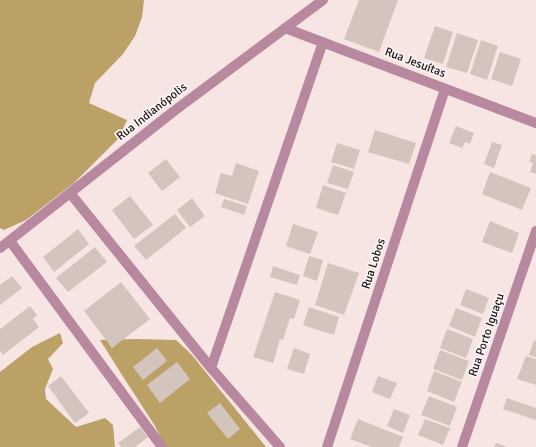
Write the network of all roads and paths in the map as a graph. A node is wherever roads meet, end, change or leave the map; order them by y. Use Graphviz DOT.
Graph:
graph roads {
  1 [pos="323,0"];
  2 [pos="285,28"];
  3 [pos="323,42"];
  4 [pos="445,89"];
  5 [pos="536,123"];
  6 [pos="70,193"];
  7 [pos="536,231"];
  8 [pos="10,241"];
  9 [pos="0,248"];
  10 [pos="211,368"];
  11 [pos="162,447"];
  12 [pos="280,447"];
  13 [pos="327,447"];
  14 [pos="462,447"];
  1 -- 2 [label="street, Rua Indianópolis"];
  2 -- 3 [label="street, Rua Jesuítas"];
  2 -- 6 [label="street, Rua Indianópolis"];
  3 -- 4 [label="street, Rua Jesuítas"];
  3 -- 10 [label="street"];
  4 -- 5 [label="street, Rua Jesuítas"];
  4 -- 13 [label="street, Rua Lobos"];
  6 -- 8 [label="street, Rua Indianópolis"];
  6 -- 10 [label="street"];
  7 -- 14 [label="street, Rua Porto Iguaçu"];
  8 -- 9 [label="street, Rua Indianópolis"];
  8 -- 11 [label="street"];
  10 -- 12 [label="street"];
}
